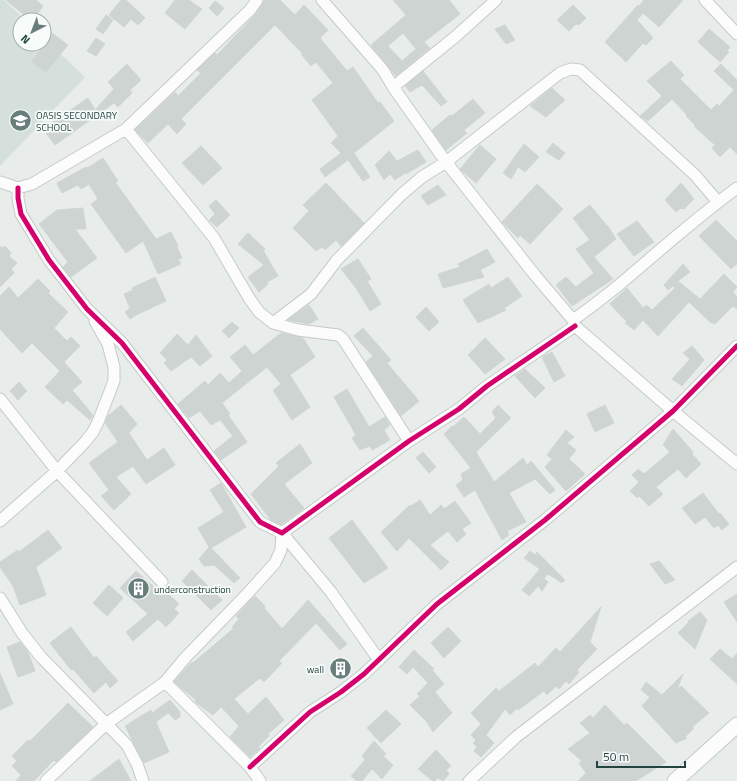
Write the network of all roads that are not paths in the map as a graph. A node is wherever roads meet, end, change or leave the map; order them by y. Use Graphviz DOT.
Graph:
graph roads {
  1 [pos="257,0"];
  2 [pos="322,0"];
  3 [pos="496,0"];
  4 [pos="705,0"];
  5 [pos="737,34"];
  6 [pos="393,88"];
  7 [pos="126,129"];
  8 [pos="446,162"];
  9 [pos="0,182"];
  10 [pos="18,188"];
  11 [pos="737,188"];
  12 [pos="718,202"];
  13 [pos="87,309"];
  14 [pos="273,323"];
  15 [pos="574,323"];
  16 [pos="737,346"];
  17 [pos="0,399"];
  18 [pos="673,411"];
  19 [pos="409,441"];
  20 [pos="734,457"];
  21 [pos="57,471"];
  22 [pos="0,521"];
  23 [pos="282,533"];
  24 [pos="737,567"];
  25 [pos="162,582"];
  26 [pos="0,598"];
  27 [pos="379,660"];
  28 [pos="165,682"];
  29 [pos="106,724"];
  30 [pos="737,725"];
  31 [pos="250,767"];
  32 [pos="46,781"];
  33 [pos="143,781"];
  34 [pos="260,781"];
  35 [pos="469,781"];
  36 [pos="675,781"];
  1 -- 7 [label="street"];
  2 -- 6 [label="street"];
  3 -- 6 [label="street"];
  4 -- 5 [label="street"];
  6 -- 8 [label="street"];
  7 -- 10 [label="street"];
  7 -- 14 [label="street"];
  8 -- 12 [label="street"];
  8 -- 14 [label="street"];
  8 -- 15 [label="street"];
  9 -- 10 [label="street"];
  10 -- 13 [label="street"];
  11 -- 12 [label="street"];
  12 -- 15 [label="street"];
  13 -- 21 [label="street"];
  13 -- 23 [label="street"];
  14 -- 19 [label="street"];
  15 -- 18 [label="street"];
  15 -- 19 [label="street"];
  16 -- 18 [label="street"];
  17 -- 21 [label="street"];
  18 -- 20 [label="street"];
  18 -- 27 [label="street"];
  19 -- 23 [label="street"];
  21 -- 22 [label="street"];
  21 -- 25 [label="street"];
  23 -- 27 [label="street"];
  23 -- 28 [label="street"];
  24 -- 35 [label="street"];
  26 -- 29 [label="street"];
  27 -- 31 [label="street"];
  28 -- 29 [label="street"];
  28 -- 31 [label="street"];
  29 -- 32 [label="street"];
  29 -- 33 [label="street"];
  30 -- 36 [label="main road"];
  31 -- 34 [label="street"];
}
